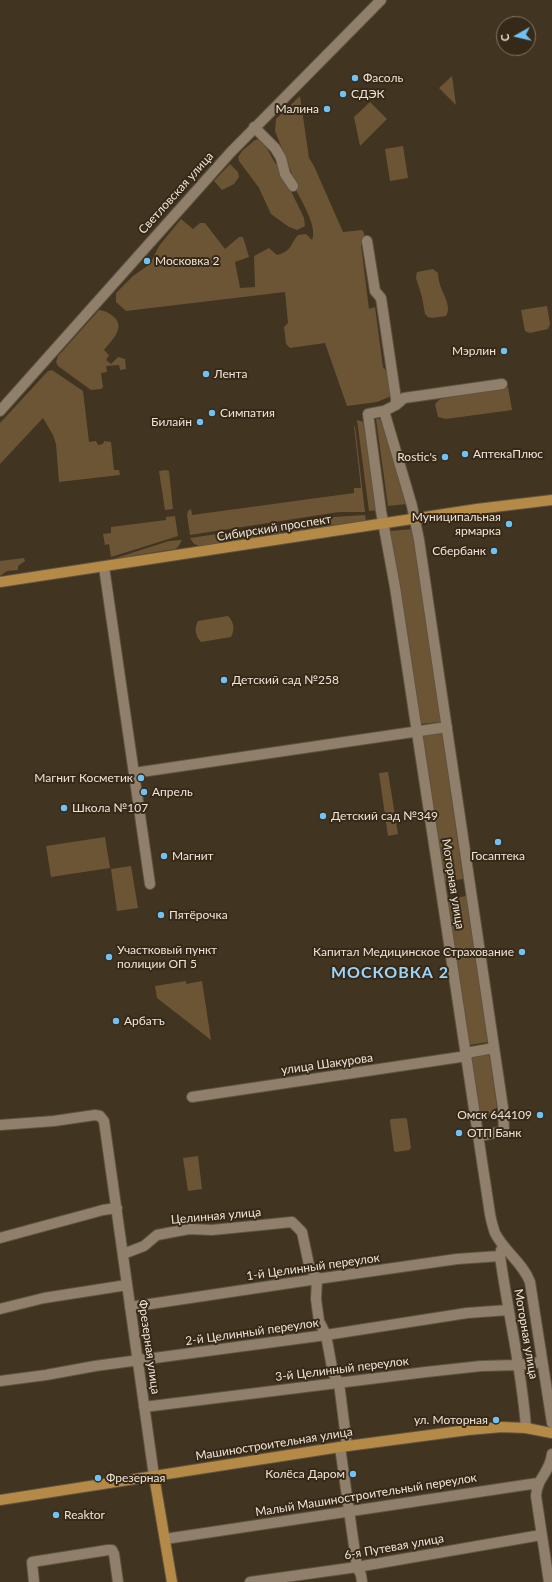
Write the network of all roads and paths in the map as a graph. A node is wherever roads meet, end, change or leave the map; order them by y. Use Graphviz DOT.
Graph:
graph roads {
  1 [pos="380,0"];
  2 [pos="254,127"];
  3 [pos="293,186"];
  4 [pos="367,241"];
  5 [pos="502,384"];
  6 [pos="396,405"];
  7 [pos="0,411"];
  8 [pos="384,411"];
  9 [pos="552,500"];
  10 [pos="415,520"];
  11 [pos="384,524"];
  12 [pos="104,567"];
  13 [pos="0,582"];
  14 [pos="447,727"];
  15 [pos="417,731"];
  16 [pos="134,773"];
  17 [pos="150,884"];
  18 [pos="494,1048"];
  19 [pos="466,1054"];
  20 [pos="192,1097"];
  21 [pos="0,1125"];
  22 [pos="479,1136"];
  23 [pos="117,1208"];
  24 [pos="0,1238"];
  25 [pos="503,1245"];
  26 [pos="123,1254"];
  27 [pos="500,1256"];
  28 [pos="317,1279"];
  29 [pos="127,1285"];
  30 [pos="130,1307"];
  31 [pos="0,1309"];
  32 [pos="508,1310"];
  33 [pos="326,1335"];
  34 [pos="138,1361"];
  35 [pos="542,1362"];
  36 [pos="518,1365"];
  37 [pos="0,1381"];
  38 [pos="339,1383"];
  39 [pos="144,1407"];
  40 [pos="552,1422"];
  41 [pos="526,1428"];
  42 [pos="552,1433"];
  43 [pos="343,1447"];
  44 [pos="552,1454"];
  45 [pos="154,1476"];
  46 [pos="538,1483"];
  47 [pos="0,1500"];
  48 [pos="348,1511"];
  49 [pos="542,1535"];
  50 [pos="165,1539"];
  51 [pos="357,1567"];
  52 [pos="34,1582"];
  53 [pos="118,1582"];
  54 [pos="172,1582"];
  55 [pos="250,1582"];
  56 [pos="362,1582"];
  57 [pos="549,1582"];
  1 -- 2 [label="street, Светловская улица"];
  2 -- 3 [label="street"];
  2 -- 7 [label="street, Светловская улица"];
  4 -- 6 [label="street"];
  5 -- 6 [label="street"];
  6 -- 8 [label="street"];
  8 -- 10 [label="street, Моторная улица"];
  8 -- 11 [label="street, Моторная улица"];
  9 -- 10 [label="main road, Сибирский проспект"];
  10 -- 11 [label="main road, Сибирский проспект"];
  10 -- 14 [label="street, Моторная улица"];
  11 -- 12 [label="main road, Сибирский проспект"];
  11 -- 15 [label="street, Моторная улица"];
  12 -- 13 [label="main road, Сибирский проспект"];
  12 -- 16 [label="street"];
  14 -- 15 [label="street"];
  14 -- 18 [label="street, Моторная улица"];
  15 -- 16 [label="street"];
  15 -- 19 [label="street, Моторная улица"];
  16 -- 17 [label="street"];
  18 -- 19 [label="street, улица Шакурова"];
  18 -- 22 [label="street, Моторная улица"];
  19 -- 20 [label="street, улица Шакурова"];
  19 -- 22 [label="street, Моторная улица"];
  21 -- 23 [label="street, Фрезерная улица"];
  22 -- 25 [label="street, Моторная улица"];
  23 -- 24 [label="street"];
  23 -- 26 [label="street, Фрезерная улица"];
  25 -- 27 [label="street, Моторная улица"];
  25 -- 35 [label="street, Моторная улица"];
  26 -- 28 [label="street, Целинная улица"];
  26 -- 29 [label="street, Фрезерная улица"];
  27 -- 28 [label="street, 1-й Целинный переулок"];
  27 -- 32 [label="street, Моторная улица"];
  28 -- 30 [label="street, 1-й Целинный переулок"];
  28 -- 33 [label="street"];
  29 -- 30 [label="street, Фрезерная улица"];
  29 -- 31 [label="street"];
  30 -- 34 [label="street, Фрезерная улица"];
  32 -- 33 [label="street, 2-й Целинный переулок"];
  32 -- 36 [label="street, Моторная улица"];
  33 -- 34 [label="street, 2-й Целинный переулок"];
  33 -- 38 [label="street"];
  34 -- 37 [label="street, 2-й Целинный переулок"];
  34 -- 39 [label="street, Фрезерная улица"];
  35 -- 36 [label="street, 3-й Целинный переулок"];
  35 -- 40 [label="street, Моторная улица"];
  36 -- 38 [label="street, 3-й Целинный переулок"];
  36 -- 41 [label="street, Моторная улица"];
  38 -- 39 [label="street, 3-й Целинный переулок"];
  38 -- 43 [label="street"];
  39 -- 45 [label="street, Фрезерная улица"];
  41 -- 42 [label="main road, Машиностроительная улица"];
  41 -- 43 [label="main road, Машиностроительная улица"];
  43 -- 45 [label="main road, Машиностроительная улица"];
  43 -- 48 [label="street"];
  44 -- 46 [label="street"];
  45 -- 47 [label="main road, Машиностроительная улица"];
  45 -- 50 [label="main road, Фрезерная улица"];
  46 -- 48 [label="street, Малый Машиностроительный переулок"];
  46 -- 49 [label="street"];
  48 -- 50 [label="street, Малый Машиностроительный переулок"];
  48 -- 51 [label="street"];
  49 -- 51 [label="street, 6-я Путевая улица"];
  49 -- 57 [label="street"];
  50 -- 54 [label="main road, Фрезерная улица"];
  51 -- 55 [label="street, 6-я Путевая улица"];
  51 -- 56 [label="street"];
  52 -- 53 [label="street"];
}
